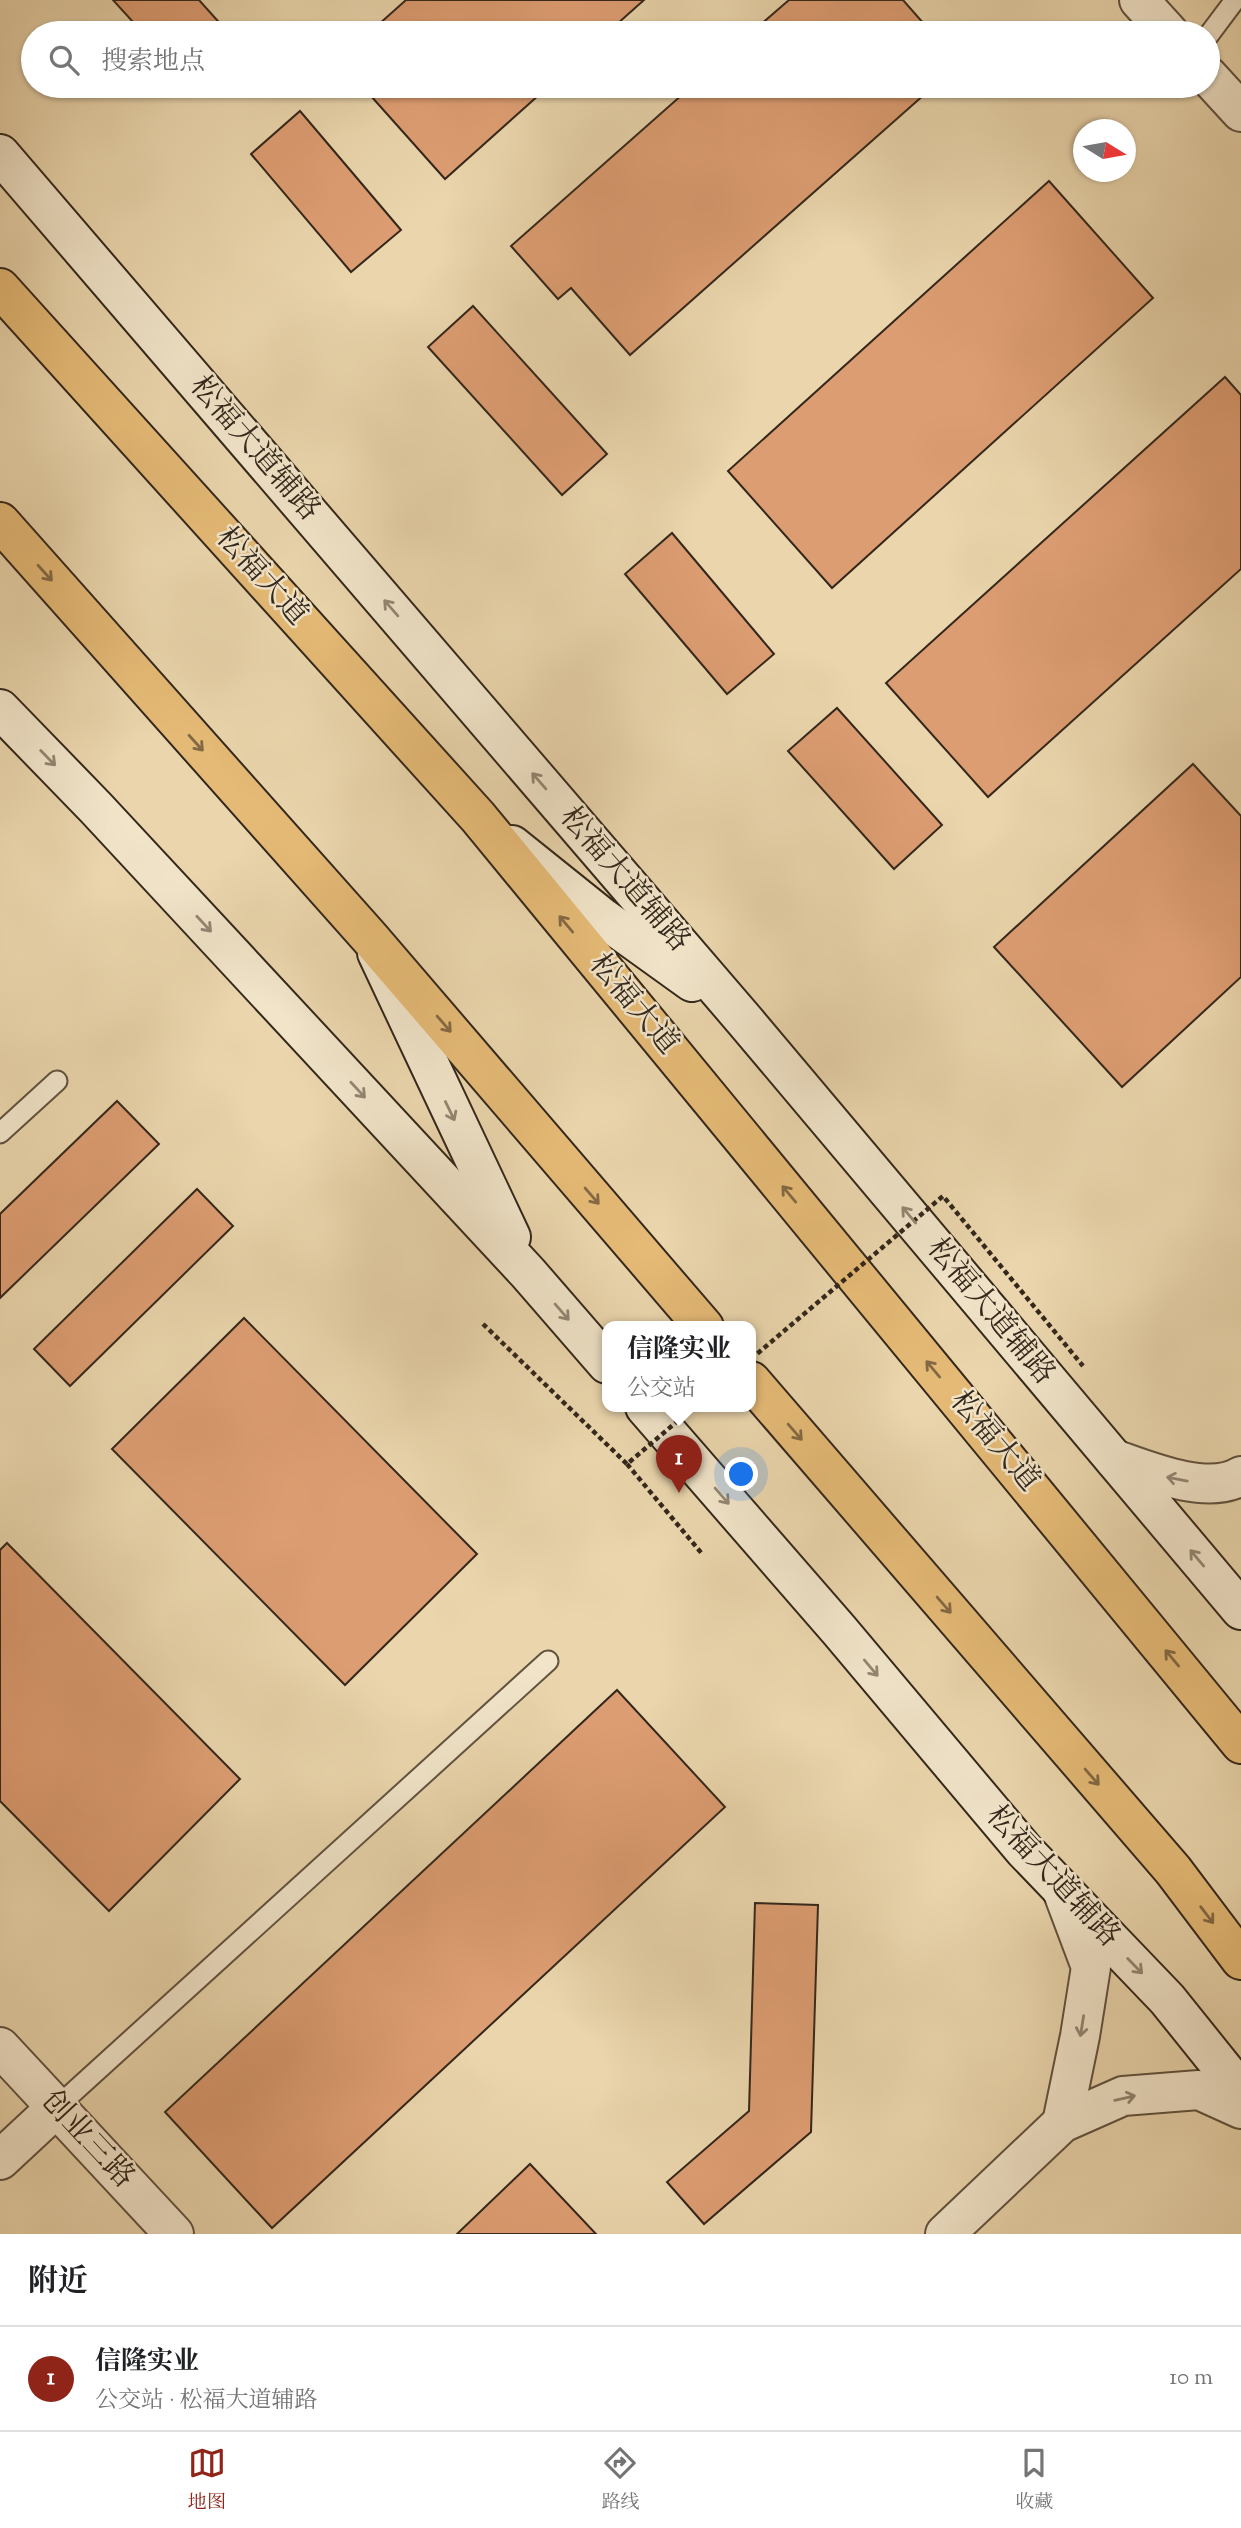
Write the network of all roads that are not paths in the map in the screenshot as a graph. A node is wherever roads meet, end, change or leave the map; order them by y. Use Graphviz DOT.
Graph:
graph roads {
  1 [pos="1139,0"];
  2 [pos="1235,0"];
  3 [pos="1158,21"];
  4 [pos="1219,21"];
  5 [pos="1220,89"];
  6 [pos="1241,112"];
  7 [pos="0,154"];
  8 [pos="0,288"];
  9 [pos="0,522"];
  10 [pos="0,709"];
  11 [pos="478,817"];
  12 [pos="370,939"];
  13 [pos="745,1021"];
  14 [pos="57,1081"];
  15 [pos="0,1133"];
  16 [pos="528,1273"];
  17 [pos="699,1321"];
  18 [pos="602,1358"];
  19 [pos="756,1387"];
  20 [pos="649,1412"];
  21 [pos="1114,1459"];
  22 [pos="1241,1476"];
  23 [pos="1241,1611"];
  24 [pos="548,1661"];
  25 [pos="1241,1744"];
  26 [pos="1062,1890"];
  27 [pos="1241,1960"];
  28 [pos="0,2047"];
  29 [pos="1241,2091"];
  30 [pos="57,2107"];
  31 [pos="1241,2109"];
  32 [pos="1062,2123"];
  33 [pos="0,2160"];
  34 [pos="174,2234"];
  35 [pos="946,2234"];
  1 -- 3 [label="main road"];
  2 -- 4 [label="lane"];
  5 -- 6 [label="main road"];
  13 -- 7 [label="main road, 松福大道辅路, one-way"];
  8 -- 11 [label="main road, 松福大道"];
  9 -- 12 [label="main road, one-way"];
  10 -- 16 [label="main road, one-way"];
  11 -- 13 [label="main road"];
  25 -- 11 [label="main road, 松福大道, one-way"];
  12 -- 16 [label="main road, one-way"];
  12 -- 17 [label="main road, one-way"];
  21 -- 13 [label="main road, 松福大道辅路, one-way"];
  14 -- 15 [label="lane"];
  16 -- 18 [label="main road, one-way"];
  19 -- 27 [label="main road, one-way"];
  20 -- 26 [label="main road, 松福大道辅路, one-way"];
  22 -- 21 [label="main road, one-way"];
  23 -- 21 [label="main road, 松福大道辅路, one-way"];
  24 -- 30 [label="lane"];
  26 -- 29 [label="main road, 松福大道辅路, one-way"];
  26 -- 32 [label="main road, one-way"];
  28 -- 30 [label="main road, 创业三路"];
  30 -- 33 [label="main road"];
  30 -- 34 [label="main road, 创业三路"];
  32 -- 31 [label="main road, one-way"];
  32 -- 35 [label="main road"];
}
